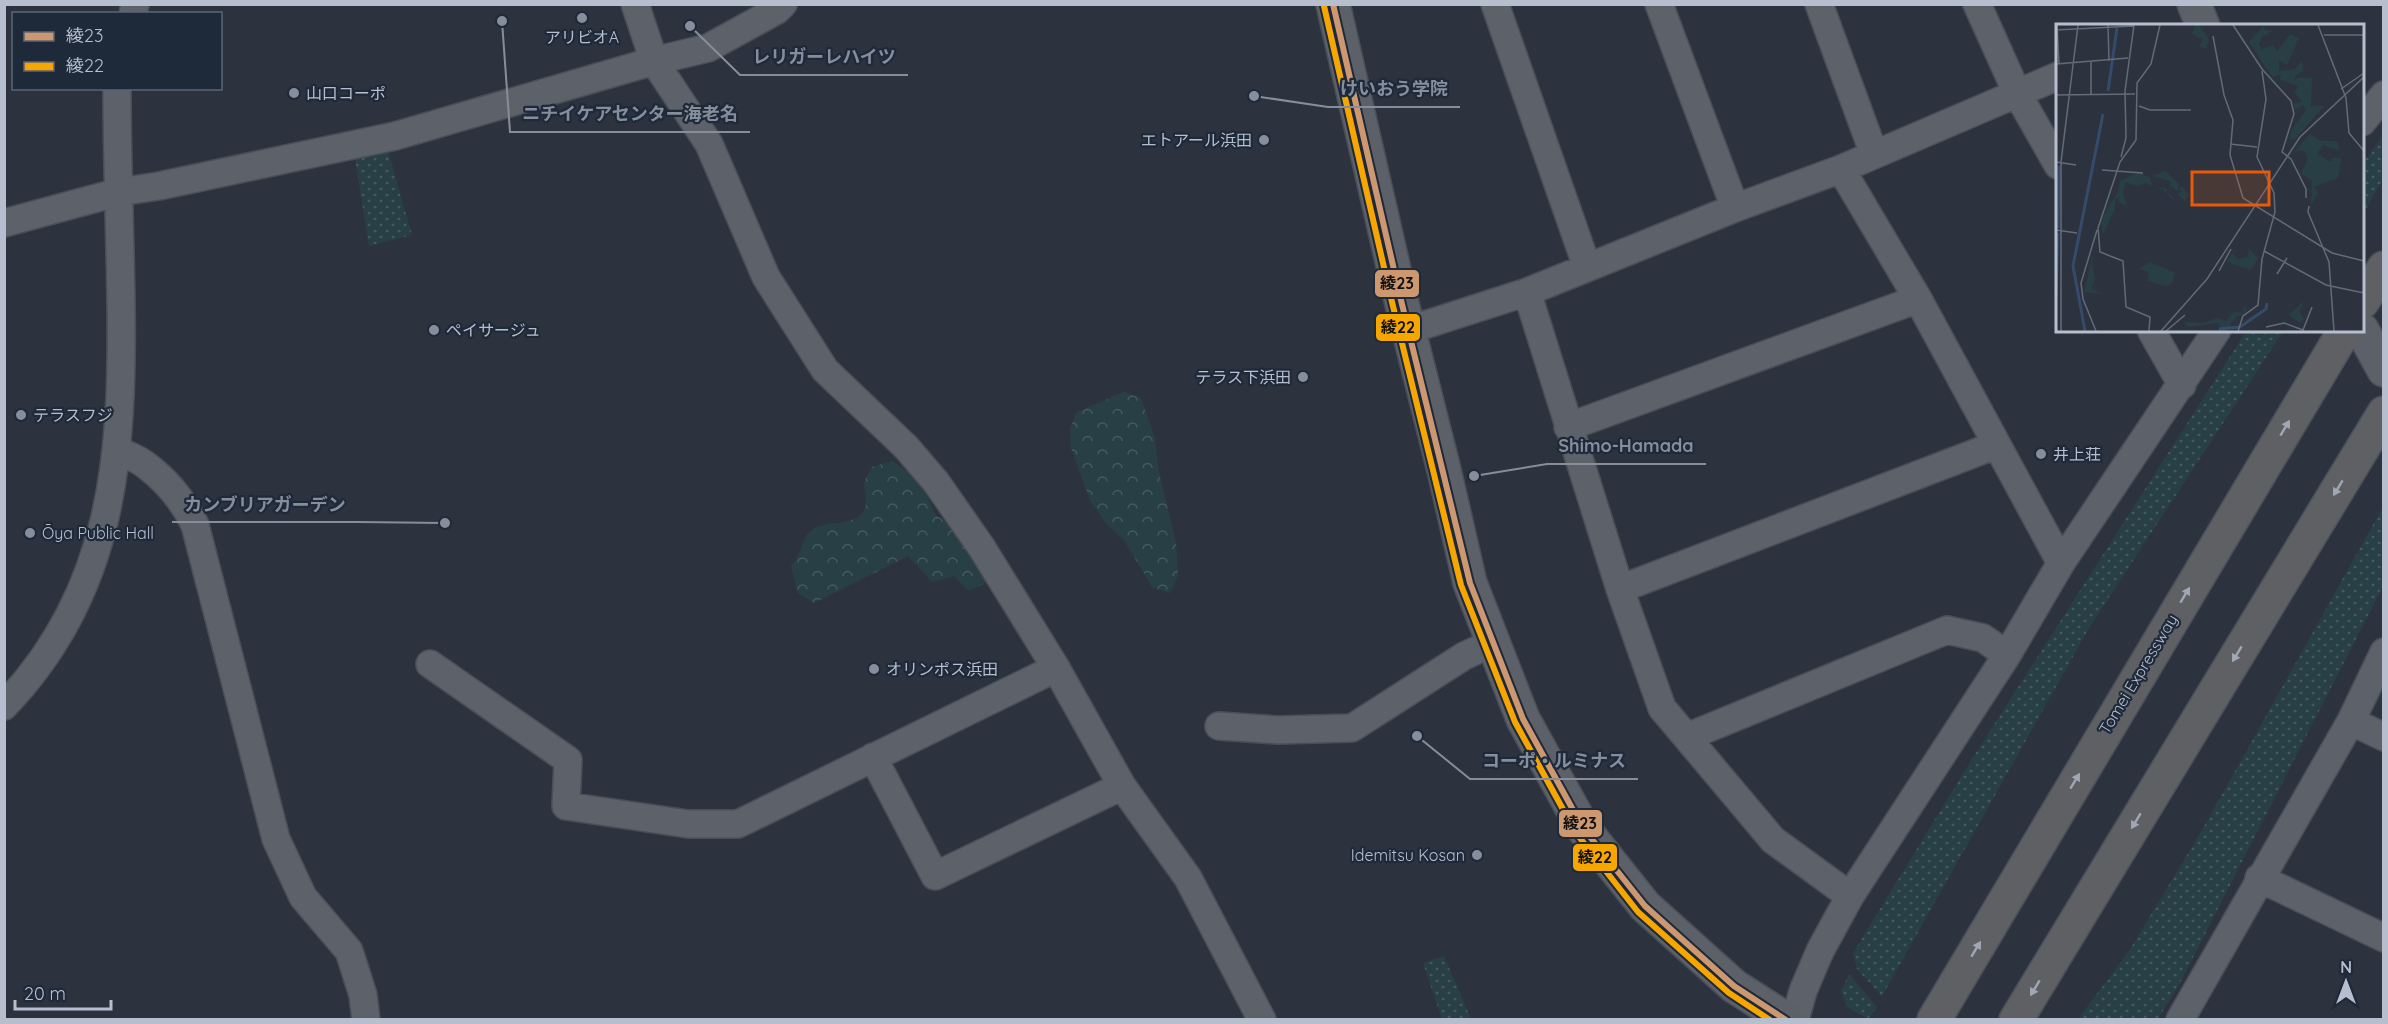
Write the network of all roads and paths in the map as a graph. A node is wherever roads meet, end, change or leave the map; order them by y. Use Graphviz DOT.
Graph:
graph roads {
  1 [pos="635,4"];
  2 [pos="783,4"];
  3 [pos="1333,4"];
  4 [pos="1495,4"];
  5 [pos="1659,4"];
  6 [pos="1819,4"];
  7 [pos="1977,4"];
  8 [pos="654,61"];
  9 [pos="2056,77"];
  10 [pos="117,90"];
  11 [pos="2017,93"];
  12 [pos="2384,96"];
  13 [pos="2364,120"];
  14 [pos="1874,154"];
  15 [pos="2056,161"];
  16 [pos="1841,169"];
  17 [pos="119,192"];
  18 [pos="1735,208"];
  19 [pos="4,223"];
  20 [pos="1587,267"];
  21 [pos="2384,268"];
  22 [pos="1527,292"];
  23 [pos="1918,299"];
  24 [pos="2364,299"];
  25 [pos="1409,330"];
  26 [pos="2152,332"];
  27 [pos="2216,332"];
  28 [pos="2344,332"];
  29 [pos="2363,332"];
  30 [pos="2384,370"];
  31 [pos="2182,385"];
  32 [pos="2376,425"];
  33 [pos="1568,427"];
  34 [pos="1996,444"];
  35 [pos="117,450"];
  36 [pos="2061,563"];
  37 [pos="1620,589"];
  38 [pos="1492,644"];
  39 [pos="2384,652"];
  40 [pos="2007,655"];
  41 [pos="430,664"];
  42 [pos="1056,668"];
  43 [pos="4,706"];
  44 [pos="2351,721"];
  45 [pos="1219,726"];
  46 [pos="1687,737"];
  47 [pos="2384,737"];
  48 [pos="873,757"];
  49 [pos="1122,786"];
  50 [pos="2259,878"];
  51 [pos="1850,896"];
  52 [pos="2384,938"];
  53 [pos="1940,1009"];
  54 [pos="366,1020"];
  55 [pos="1262,1020"];
  56 [pos="1787,1020"];
  57 [pos="1795,1020"];
  58 [pos="2016,1020"];
  59 [pos="2180,1020"];
  1 -- 8 [label="street"];
  2 -- 8 [label="street"];
  3 -- 25 [label="street"];
  4 -- 20 [label="street"];
  5 -- 18 [label="street"];
  6 -- 14 [label="street"];
  7 -- 11 [label="street"];
  8 -- 17 [label="street"];
  8 -- 42 [label="street"];
  9 -- 11 [label="street"];
  10 -- 17 [label="street"];
  11 -- 14 [label="street"];
  11 -- 15 [label="street"];
  12 -- 13 [label="street"];
  14 -- 16 [label="street"];
  16 -- 18 [label="street"];
  16 -- 23 [label="street"];
  17 -- 19 [label="street"];
  17 -- 35 [label="street"];
  18 -- 20 [label="street"];
  20 -- 22 [label="street"];
  21 -- 24 [label="highway"];
  22 -- 25 [label="street"];
  22 -- 33 [label="street"];
  23 -- 33 [label="street"];
  23 -- 34 [label="street"];
  25 -- 38 [label="street"];
  26 -- 31 [label="street"];
  27 -- 31 [label="street"];
  53 -- 28 [label="highway, Tomei Expressway, one-way"];
  29 -- 30 [label="street"];
  31 -- 36 [label="street"];
  32 -- 58 [label="highway, one-way"];
  33 -- 37 [label="street"];
  34 -- 36 [label="street"];
  34 -- 37 [label="street"];
  35 -- 43 [label="street"];
  35 -- 54 [label="street"];
  36 -- 40 [label="street"];
  37 -- 46 [label="street"];
  38 -- 45 [label="street"];
  38 -- 56 [label="street"];
  39 -- 44 [label="street"];
  40 -- 46 [label="street"];
  40 -- 51 [label="street"];
  41 -- 48 [label="street"];
  42 -- 48 [label="street"];
  42 -- 49 [label="street"];
  44 -- 47 [label="street"];
  44 -- 50 [label="street"];
  46 -- 51 [label="street"];
  48 -- 49 [label="street"];
  49 -- 55 [label="street"];
  50 -- 52 [label="street"];
  50 -- 59 [label="street"];
  51 -- 57 [label="street"];
}
